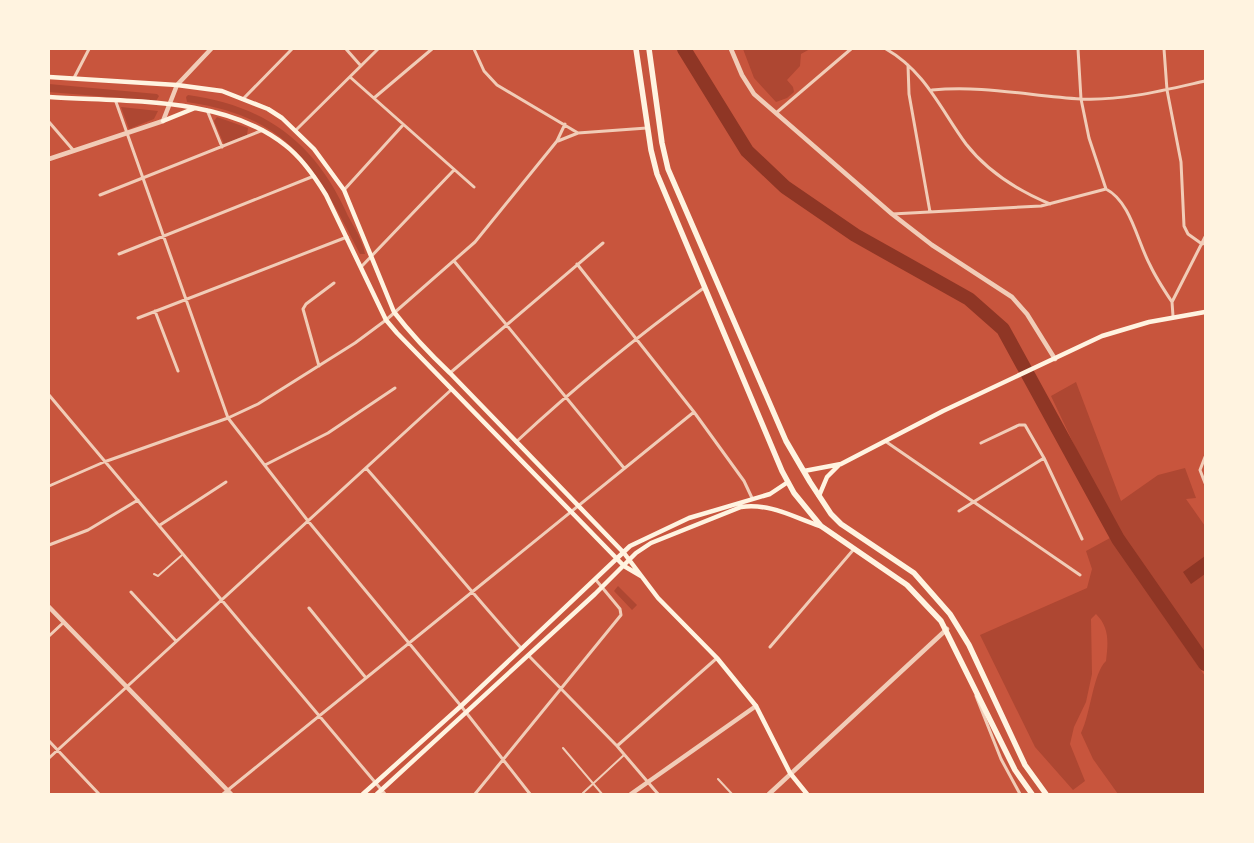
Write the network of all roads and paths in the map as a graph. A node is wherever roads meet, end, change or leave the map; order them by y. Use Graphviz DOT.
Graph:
graph roads {
  1 [pos="89,49"];
  2 [pos="211,49"];
  3 [pos="292,49"];
  4 [pos="346,49"];
  5 [pos="378,49"];
  6 [pos="432,49"];
  7 [pos="474,49"];
  8 [pos="636,49"];
  9 [pos="648,49"];
  10 [pos="732,49"];
  11 [pos="851,49"];
  12 [pos="886,49"];
  13 [pos="1078,49"];
  14 [pos="1164,49"];
  15 [pos="908,64"];
  16 [pos="361,66"];
  17 [pos="49,77"];
  18 [pos="350,77"];
  19 [pos="74,78"];
  20 [pos="1205,81"];
  21 [pos="176,85"];
  22 [pos="932,90"];
  23 [pos="1167,90"];
  24 [pos="49,97"];
  25 [pos="374,98"];
  26 [pos="243,99"];
  27 [pos="1081,99"];
  28 [pos="116,102"];
  29 [pos="170,105"];
  30 [pos="197,107"];
  31 [pos="206,109"];
  32 [pos="775,114"];
  33 [pos="163,121"];
  34 [pos="49,122"];
  35 [pos="565,124"];
  36 [pos="403,125"];
  37 [pos="648,128"];
  38 [pos="263,130"];
  39 [pos="296,130"];
  40 [pos="127,133"];
  41 [pos="578,133"];
  42 [pos="557,141"];
  43 [pos="222,147"];
  44 [pos="74,150"];
  45 [pos="49,159"];
  46 [pos="454,170"];
  47 [pos="314,176"];
  48 [pos="143,178"];
  49 [pos="474,187"];
  50 [pos="1106,189"];
  51 [pos="344,190"];
  52 [pos="100,195"];
  53 [pos="1050,204"];
  54 [pos="930,212"];
  55 [pos="892,214"];
  56 [pos="164,236"];
  57 [pos="347,237"];
  58 [pos="1205,237"];
  59 [pos="603,243"];
  60 [pos="1204,243"];
  61 [pos="119,254"];
  62 [pos="373,257"];
  63 [pos="454,261"];
  64 [pos="577,264"];
  65 [pos="362,266"];
  66 [pos="334,283"];
  67 [pos="706,286"];
  68 [pos="186,299"];
  69 [pos="1172,302"];
  70 [pos="156,311"];
  71 [pos="394,312"];
  72 [pos="1205,312"];
  73 [pos="1173,316"];
  74 [pos="138,318"];
  75 [pos="386,320"];
  76 [pos="508,324"];
  77 [pos="636,338"];
  78 [pos="733,353"];
  79 [pos="748,355"];
  80 [pos="1055,359"];
  81 [pos="319,366"];
  82 [pos="178,371"];
  83 [pos="450,373"];
  84 [pos="395,388"];
  85 [pos="451,390"];
  86 [pos="49,395"];
  87 [pos="566,395"];
  88 [pos="54,402"];
  89 [pos="49,403"];
  90 [pos="694,412"];
  91 [pos="228,418"];
  92 [pos="884,440"];
  93 [pos="516,442"];
  94 [pos="981,443"];
  95 [pos="1205,457"];
  96 [pos="1044,458"];
  97 [pos="104,462"];
  98 [pos="840,464"];
  99 [pos="265,465"];
  100 [pos="366,468"];
  101 [pos="624,468"];
  102 [pos="804,471"];
  103 [pos="226,482"];
  104 [pos="788,482"];
  105 [pos="1205,483"];
  106 [pos="49,486"];
  107 [pos="818,496"];
  108 [pos="752,498"];
  109 [pos="138,500"];
  110 [pos="972,501"];
  111 [pos="578,506"];
  112 [pos="571,512"];
  113 [pos="959,512"];
  114 [pos="308,521"];
  115 [pos="160,526"];
  116 [pos="821,526"];
  117 [pos="1082,538"];
  118 [pos="49,545"];
  119 [pos="854,548"];
  120 [pos="624,553"];
  121 [pos="182,555"];
  122 [pos="617,559"];
  123 [pos="630,560"];
  124 [pos="624,566"];
  125 [pos="907,569"];
  126 [pos="154,574"];
  127 [pos="1080,575"];
  128 [pos="640,576"];
  129 [pos="596,580"];
  130 [pos="907,585"];
  131 [pos="602,588"];
  132 [pos="131,592"];
  133 [pos="472,593"];
  134 [pos="221,601"];
  135 [pos="49,607"];
  136 [pos="309,608"];
  137 [pos="64,623"];
  138 [pos="947,629"];
  139 [pos="49,636"];
  140 [pos="176,641"];
  141 [pos="408,644"];
  142 [pos="770,647"];
  143 [pos="522,649"];
  144 [pos="527,654"];
  145 [pos="716,658"];
  146 [pos="366,678"];
  147 [pos="126,687"];
  148 [pos="975,688"];
  149 [pos="560,690"];
  150 [pos="461,706"];
  151 [pos="756,706"];
  152 [pos="466,712"];
  153 [pos="319,716"];
  154 [pos="49,741"];
  155 [pos="617,746"];
  156 [pos="563,748"];
  157 [pos="57,750"];
  158 [pos="624,755"];
  159 [pos="49,758"];
  160 [pos="502,760"];
  161 [pos="790,773"];
  162 [pos="718,779"];
  163 [pos="648,782"];
  164 [pos="375,783"];
  165 [pos="594,783"];
  166 [pos="229,792"];
  167 [pos="383,792"];
  168 [pos="99,794"];
  169 [pos="223,794"];
  170 [pos="363,794"];
  171 [pos="377,794"];
  172 [pos="475,794"];
  173 [pos="530,794"];
  174 [pos="582,794"];
  175 [pos="602,794"];
  176 [pos="631,794"];
  177 [pos="658,794"];
  178 [pos="732,794"];
  179 [pos="769,794"];
  180 [pos="807,794"];
  181 [pos="1020,794"];
  182 [pos="1032,794"];
  183 [pos="1046,794"];
  1 -- 19 [label="street"];
  2 -- 21 [label="street"];
  3 -- 26 [label="street"];
  4 -- 16 [label="street"];
  5 -- 16 [label="street"];
  6 -- 25 [label="street"];
  7 -- 35 [label="street"];
  8 -- 37 [label="highway"];
  9 -- 79 [label="highway"];
  10 -- 32 [label="street"];
  11 -- 32 [label="street"];
  12 -- 15 [label="street"];
  13 -- 27 [label="street"];
  14 -- 23 [label="street"];
  15 -- 22 [label="street"];
  15 -- 54 [label="street"];
  16 -- 18 [label="street"];
  17 -- 19 [label="main road"];
  18 -- 25 [label="street"];
  18 -- 39 [label="street"];
  19 -- 21 [label="main road"];
  20 -- 23 [label="street"];
  21 -- 26 [label="main road"];
  21 -- 29 [label="street"];
  22 -- 27 [label="street"];
  22 -- 53 [label="street"];
  23 -- 27 [label="street"];
  23 -- 60 [label="street"];
  24 -- 28 [label="main road"];
  25 -- 36 [label="street"];
  26 -- 39 [label="main road"];
  27 -- 50 [label="street"];
  28 -- 29 [label="main road"];
  28 -- 40 [label="street"];
  29 -- 30 [label="main road"];
  29 -- 33 [label="street"];
  30 -- 31 [label="main road"];
  30 -- 33 [label="main road"];
  31 -- 38 [label="main road"];
  31 -- 43 [label="street"];
  32 -- 55 [label="street"];
  33 -- 40 [label="street"];
  34 -- 44 [label="street"];
  35 -- 41 [label="street"];
  35 -- 42 [label="street"];
  36 -- 46 [label="street"];
  36 -- 51 [label="street"];
  37 -- 41 [label="street"];
  37 -- 67 [label="highway"];
  38 -- 43 [label="street"];
  38 -- 47 [label="main road"];
  39 -- 51 [label="main road"];
  40 -- 44 [label="street"];
  40 -- 48 [label="street"];
  41 -- 42 [label="street"];
  42 -- 63 [label="street"];
  43 -- 48 [label="street"];
  44 -- 45 [label="street"];
  46 -- 49 [label="street"];
  46 -- 62 [label="street"];
  47 -- 56 [label="street"];
  47 -- 57 [label="main road"];
  48 -- 52 [label="street"];
  48 -- 56 [label="street"];
  50 -- 53 [label="street"];
  50 -- 69 [label="street"];
  51 -- 62 [label="main road"];
  53 -- 54 [label="street"];
  54 -- 55 [label="street"];
  55 -- 80 [label="street"];
  56 -- 61 [label="street"];
  56 -- 68 [label="street"];
  57 -- 65 [label="main road"];
  57 -- 68 [label="street"];
  58 -- 60 [label="street"];
  59 -- 64 [label="street"];
  60 -- 69 [label="street"];
  62 -- 65 [label="street"];
  62 -- 71 [label="main road"];
  63 -- 71 [label="street"];
  63 -- 76 [label="street"];
  64 -- 76 [label="street"];
  64 -- 77 [label="street"];
  65 -- 75 [label="main road"];
  66 -- 81 [label="street"];
  67 -- 77 [label="street"];
  67 -- 78 [label="highway"];
  68 -- 70 [label="street"];
  68 -- 91 [label="street"];
  69 -- 73 [label="street"];
  70 -- 74 [label="street"];
  70 -- 82 [label="street"];
  71 -- 75 [label="street"];
  71 -- 83 [label="main road"];
  72 -- 73 [label="main road"];
  73 -- 80 [label="main road"];
  75 -- 81 [label="street"];
  75 -- 85 [label="main road"];
  76 -- 83 [label="street"];
  76 -- 87 [label="street"];
  77 -- 87 [label="street"];
  77 -- 90 [label="street"];
  78 -- 79 [label="highway"];
  78 -- 104 [label="highway"];
  79 -- 102 [label="highway"];
  80 -- 92 [label="main road"];
  81 -- 91 [label="street"];
  83 -- 93 [label="main road"];
  84 -- 99 [label="street"];
  85 -- 100 [label="street"];
  85 -- 112 [label="main road"];
  86 -- 88 [label="street"];
  87 -- 93 [label="street"];
  87 -- 101 [label="street"];
  88 -- 89 [label="street"];
  88 -- 97 [label="street"];
  90 -- 101 [label="street"];
  90 -- 108 [label="street"];
  91 -- 97 [label="street"];
  91 -- 99 [label="street"];
  92 -- 98 [label="main road"];
  92 -- 110 [label="street"];
  93 -- 111 [label="main road"];
  94 -- 96 [label="street"];
  95 -- 105 [label="street"];
  96 -- 110 [label="street"];
  96 -- 117 [label="street"];
  97 -- 106 [label="street"];
  97 -- 109 [label="street"];
  98 -- 102 [label="main road"];
  98 -- 107 [label="main road"];
  99 -- 114 [label="street"];
  100 -- 114 [label="street"];
  100 -- 133 [label="street"];
  101 -- 111 [label="street"];
  102 -- 107 [label="highway"];
  103 -- 115 [label="street"];
  104 -- 108 [label="main road"];
  104 -- 116 [label="highway"];
  107 -- 125 [label="highway"];
  108 -- 120 [label="main road"];
  109 -- 115 [label="street"];
  109 -- 118 [label="street"];
  110 -- 113 [label="street"];
  110 -- 127 [label="street"];
  111 -- 112 [label="street"];
  111 -- 120 [label="main road"];
  112 -- 122 [label="main road"];
  112 -- 133 [label="street"];
  114 -- 134 [label="street"];
  114 -- 141 [label="street"];
  115 -- 121 [label="street"];
  116 -- 119 [label="highway"];
  116 -- 123 [label="main road"];
  119 -- 130 [label="highway"];
  119 -- 142 [label="street"];
  120 -- 122 [label="main road"];
  120 -- 123 [label="main road"];
  121 -- 126 [label="lane"];
  121 -- 134 [label="street"];
  122 -- 124 [label="main road"];
  122 -- 129 [label="main road"];
  123 -- 124 [label="main road"];
  123 -- 128 [label="main road"];
  124 -- 128 [label="main road"];
  124 -- 131 [label="main road"];
  125 -- 130 [label="highway"];
  125 -- 183 [label="highway"];
  128 -- 145 [label="main road"];
  129 -- 131 [label="street"];
  129 -- 143 [label="main road"];
  130 -- 138 [label="highway"];
  131 -- 144 [label="main road"];
  131 -- 149 [label="street"];
  132 -- 140 [label="street"];
  133 -- 141 [label="street"];
  133 -- 143 [label="street"];
  134 -- 140 [label="street"];
  134 -- 153 [label="street"];
  135 -- 137 [label="street"];
  136 -- 146 [label="street"];
  137 -- 139 [label="street"];
  137 -- 147 [label="street"];
  138 -- 148 [label="highway"];
  138 -- 161 [label="street"];
  140 -- 147 [label="street"];
  141 -- 146 [label="street"];
  141 -- 150 [label="street"];
  143 -- 144 [label="main road"];
  143 -- 150 [label="main road"];
  144 -- 149 [label="street"];
  144 -- 152 [label="main road"];
  145 -- 151 [label="main road"];
  145 -- 155 [label="street"];
  146 -- 153 [label="street"];
  147 -- 157 [label="street"];
  147 -- 166 [label="street"];
  148 -- 181 [label="street"];
  148 -- 182 [label="highway"];
  149 -- 155 [label="street"];
  149 -- 160 [label="street"];
  150 -- 152 [label="street"];
  150 -- 164 [label="main road"];
  151 -- 161 [label="main road"];
  151 -- 163 [label="street"];
  152 -- 160 [label="street"];
  152 -- 167 [label="main road"];
  153 -- 164 [label="street"];
  153 -- 166 [label="street"];
  154 -- 157 [label="street"];
  155 -- 158 [label="street"];
  156 -- 165 [label="lane"];
  157 -- 159 [label="street"];
  157 -- 168 [label="street"];
  158 -- 163 [label="street"];
  158 -- 165 [label="lane"];
  160 -- 172 [label="street"];
  160 -- 173 [label="street"];
  161 -- 179 [label="street"];
  161 -- 180 [label="main road"];
  162 -- 178 [label="lane"];
  163 -- 176 [label="street"];
  163 -- 177 [label="street"];
  164 -- 167 [label="street"];
  164 -- 170 [label="main road"];
  165 -- 174 [label="lane"];
  165 -- 175 [label="lane"];
  166 -- 169 [label="street"];
  167 -- 171 [label="main road"];
}
